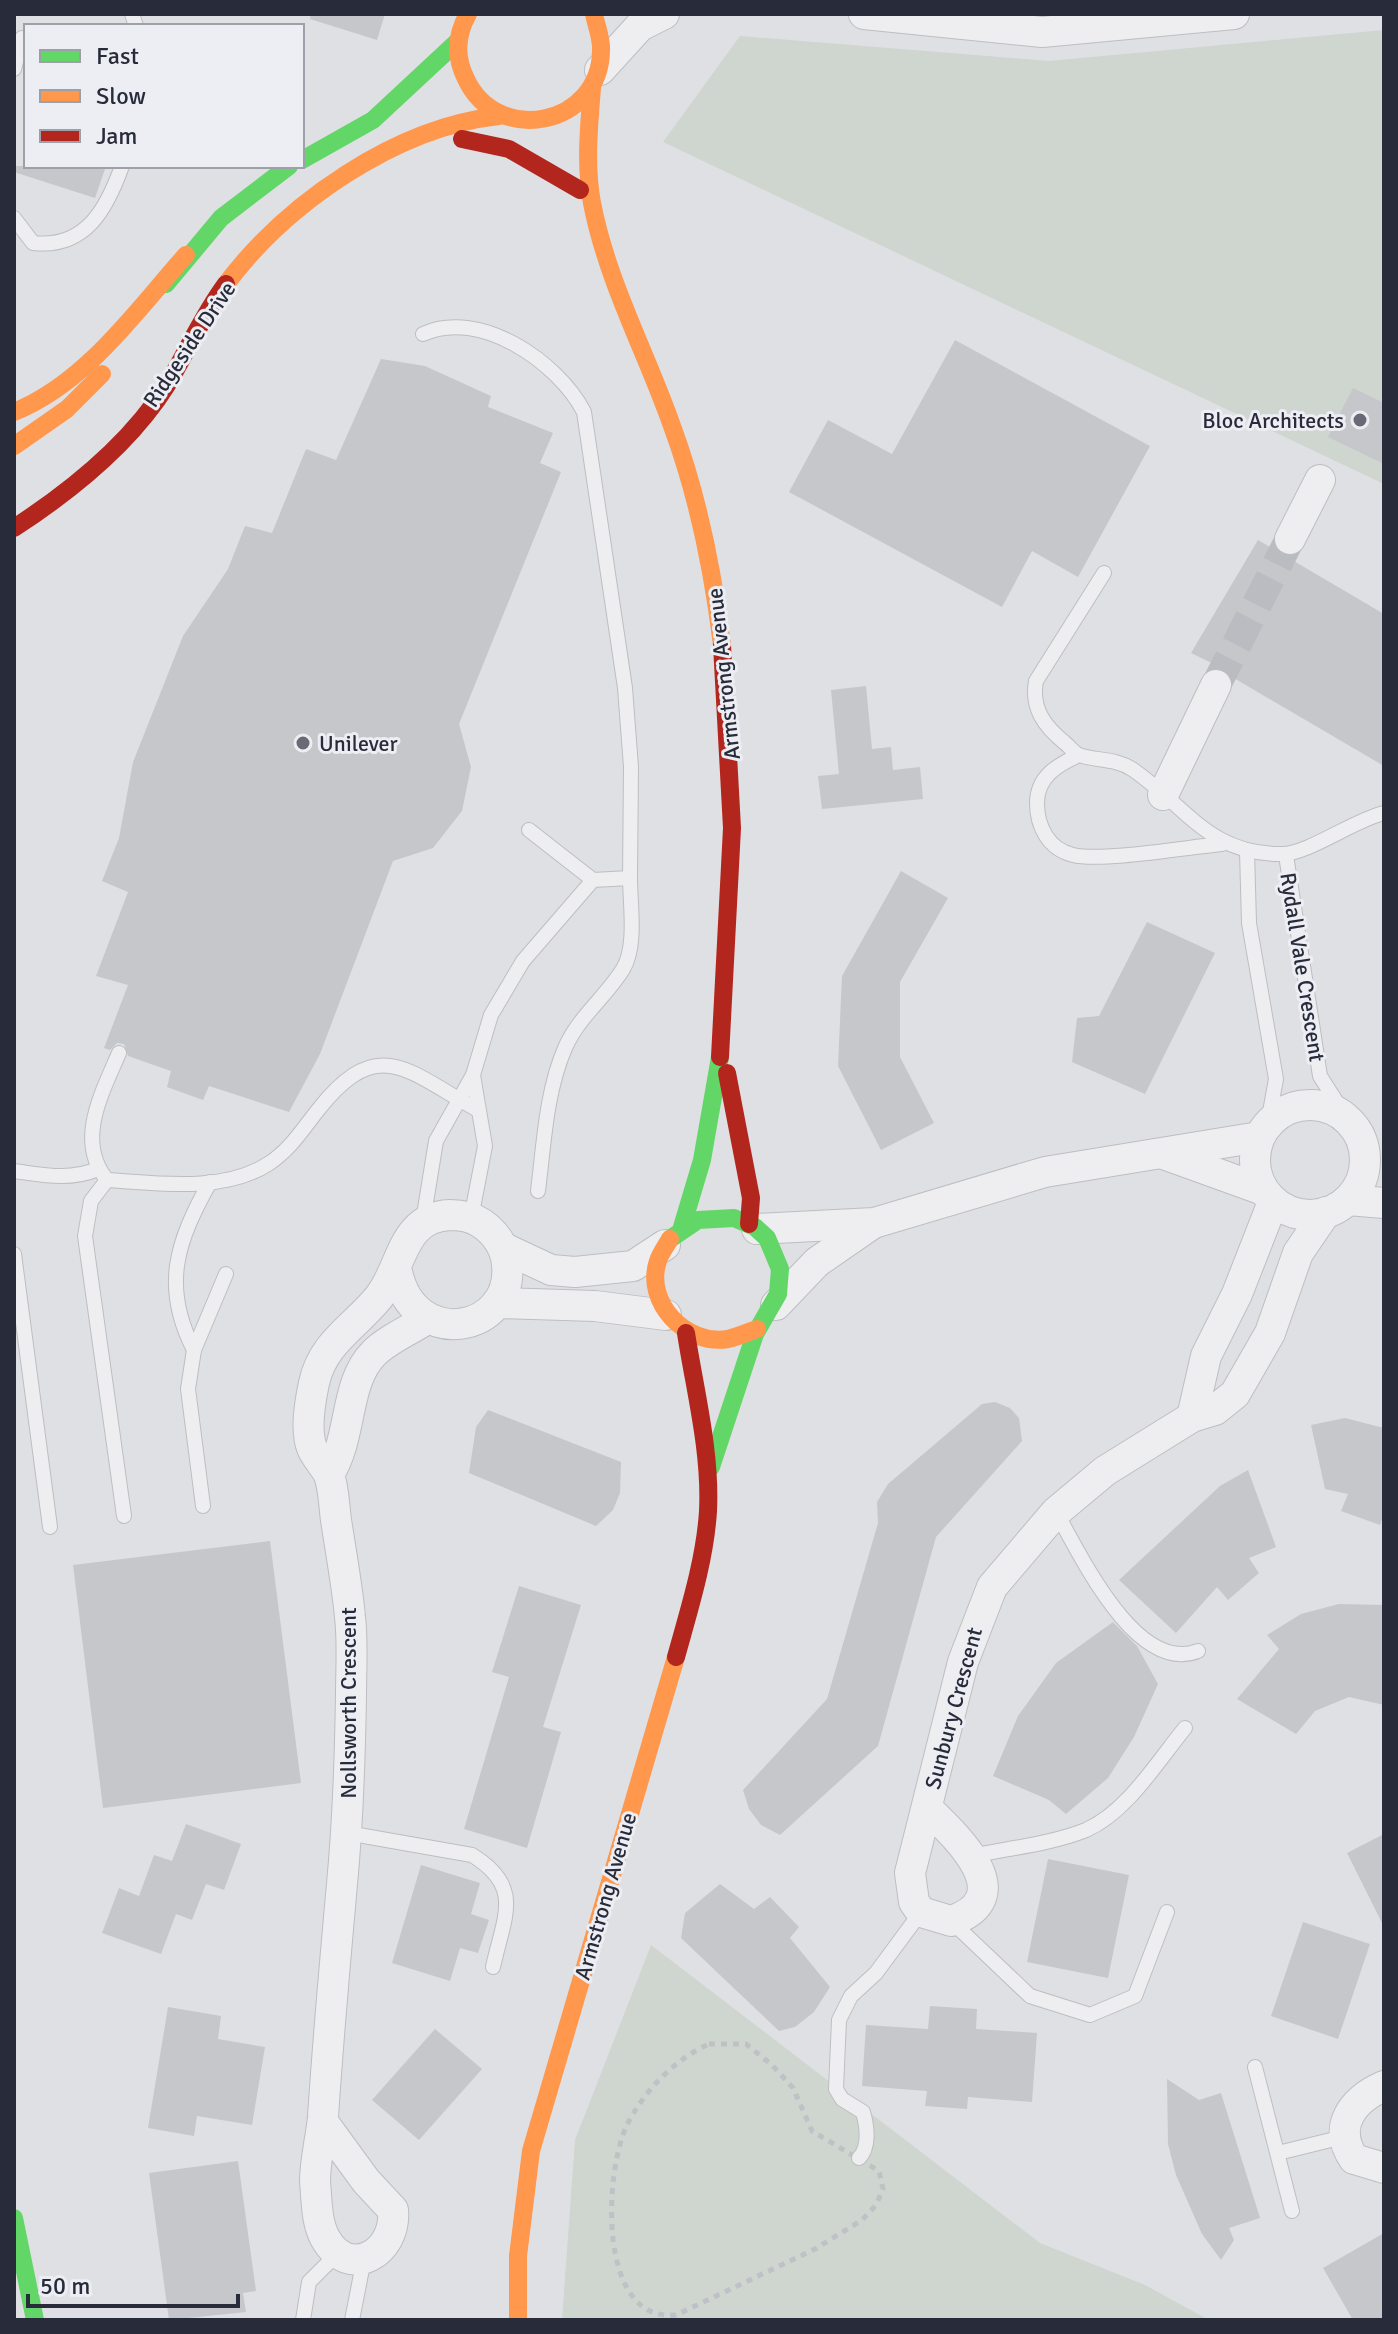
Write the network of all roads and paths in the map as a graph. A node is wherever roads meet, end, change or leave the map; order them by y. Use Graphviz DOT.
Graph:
graph roads {
  1 [pos="468,14"];
  2 [pos="594,14"];
  3 [pos="664,14"];
  4 [pos="864,14"];
  5 [pos="1234,14"];
  6 [pos="22,38"];
  7 [pos="459,40"];
  8 [pos="14,69"];
  9 [pos="596,79"];
  10 [pos="499,116"];
  11 [pos="522,123"];
  12 [pos="537,138"];
  13 [pos="399,146"];
  14 [pos="553,153"];
  15 [pos="304,159"];
  16 [pos="121,168"];
  17 [pos="286,168"];
  18 [pos="580,190"];
  19 [pos="14,218"];
  20 [pos="595,218"];
  21 [pos="186,255"];
  22 [pos="423,334"];
  23 [pos="14,412"];
  24 [pos="14,446"];
  25 [pos="1320,480"];
  26 [pos="14,528"];
  27 [pos="1290,539"];
  28 [pos="1104,573"];
  29 [pos="1216,685"];
  30 [pos="1079,755"];
  31 [pos="1163,795"];
  32 [pos="1384,813"];
  33 [pos="529,830"];
  34 [pos="1222,844"];
  35 [pos="1247,851"];
  36 [pos="1286,855"];
  37 [pos="630,878"];
  38 [pos="593,880"];
  39 [pos="723,1052"];
  40 [pos="119,1053"];
  41 [pos="473,1075"];
  42 [pos="459,1100"];
  43 [pos="478,1110"];
  44 [pos="1263,1130"];
  45 [pos="1364,1134"];
  46 [pos="1157,1152"];
  47 [pos="14,1171"];
  48 [pos="102,1175"];
  49 [pos="210,1182"];
  50 [pos="538,1191"];
  51 [pos="1268,1196"];
  52 [pos="1384,1203"];
  53 [pos="1337,1206"];
  54 [pos="471,1218"];
  55 [pos="422,1223"];
  56 [pos="874,1223"];
  57 [pos="753,1226"];
  58 [pos="674,1236"];
  59 [pos="504,1248"];
  60 [pos="14,1254"];
  61 [pos="397,1272"];
  62 [pos="226,1274"];
  63 [pos="497,1303"];
  64 [pos="776,1305"];
  65 [pos="427,1319"];
  66 [pos="676,1324"];
  67 [pos="757,1329"];
  68 [pos="194,1350"];
  69 [pos="1192,1417"];
  70 [pos="329,1474"];
  71 [pos="708,1475"];
  72 [pos="203,1506"];
  73 [pos="1056,1512"];
  74 [pos="124,1516"];
  75 [pos="50,1527"];
  76 [pos="1198,1651"];
  77 [pos="1185,1728"];
  78 [pos="928,1809"];
  79 [pos="347,1833"];
  80 [pos="972,1856"];
  81 [pos="921,1912"];
  82 [pos="1167,1912"];
  83 [pos="951,1921"];
  84 [pos="493,1967"];
  85 [pos="1255,2067"];
  86 [pos="1384,2086"];
  87 [pos="323,2122"];
  88 [pos="1343,2137"];
  89 [pos="1278,2153"];
  90 [pos="859,2158"];
  91 [pos="1384,2168"];
  92 [pos="1292,2211"];
  93 [pos="14,2218"];
  94 [pos="351,2256"];
  95 [pos="35,2320"];
  96 [pos="303,2320"];
  97 [pos="352,2320"];
  98 [pos="518,2320"];
  1 -- 7 [label="main road"];
  2 -- 9 [label="main road, Armstrong Avenue"];
  3 -- 9 [label="street"];
  4 -- 5 [label="street"];
  6 -- 8 [label="lane"];
  7 -- 10 [label="main road"];
  7 -- 15 [label="main road"];
  9 -- 11 [label="main road"];
  9 -- 20 [label="main road, Armstrong Avenue"];
  10 -- 11 [label="main road"];
  10 -- 13 [label="main road, Ridgeside Drive"];
  11 -- 12 [label="main road"];
  13 -- 18 [label="main road"];
  13 -- 26 [label="main road, Ridgeside Drive"];
  14 -- 18 [label="main road, Armstrong Avenue"];
  16 -- 19 [label="lane"];
  17 -- 21 [label="main road"];
  18 -- 20 [label="main road, Armstrong Avenue"];
  20 -- 39 [label="main road, Armstrong Avenue"];
  21 -- 23 [label="main road"];
  21 -- 24 [label="main road"];
  22 -- 37 [label="lane"];
  25 -- 27 [label="street"];
  28 -- 30 [label="lane"];
  29 -- 31 [label="street"];
  30 -- 31 [label="lane, Rydall Vale Crescent"];
  30 -- 34 [label="lane, Rydall Vale Crescent"];
  31 -- 34 [label="lane, Rydall Vale Crescent"];
  32 -- 36 [label="lane, Rydall Vale Crescent"];
  33 -- 38 [label="lane"];
  34 -- 35 [label="lane, Rydall Vale Crescent"];
  35 -- 36 [label="lane, Rydall Vale Crescent"];
  35 -- 44 [label="lane, Rydall Vale Crescent"];
  36 -- 45 [label="lane, Rydall Vale Crescent"];
  37 -- 38 [label="lane"];
  37 -- 50 [label="lane"];
  38 -- 41 [label="lane"];
  39 -- 57 [label="main road, Armstrong Avenue"];
  39 -- 58 [label="main road, Armstrong Avenue"];
  40 -- 48 [label="lane"];
  41 -- 42 [label="lane"];
  41 -- 43 [label="lane"];
  42 -- 43 [label="lane"];
  42 -- 49 [label="lane"];
  42 -- 55 [label="lane"];
  43 -- 54 [label="lane"];
  44 -- 45 [label="street"];
  44 -- 46 [label="street"];
  44 -- 51 [label="street"];
  45 -- 53 [label="street"];
  46 -- 51 [label="street"];
  46 -- 56 [label="street"];
  47 -- 48 [label="lane"];
  48 -- 49 [label="lane"];
  48 -- 74 [label="lane"];
  49 -- 68 [label="lane"];
  51 -- 53 [label="street"];
  51 -- 69 [label="street"];
  52 -- 53 [label="street"];
  53 -- 69 [label="street, Sunbury Crescent"];
  54 -- 55 [label="street"];
  54 -- 59 [label="street"];
  55 -- 61 [label="street"];
  56 -- 57 [label="street"];
  56 -- 64 [label="street"];
  57 -- 58 [label="main road"];
  57 -- 64 [label="main road"];
  58 -- 59 [label="street"];
  58 -- 66 [label="main road"];
  59 -- 63 [label="street"];
  60 -- 75 [label="lane"];
  61 -- 65 [label="street"];
  61 -- 70 [label="street, Nollsworth Crescent"];
  62 -- 68 [label="lane"];
  63 -- 65 [label="street"];
  63 -- 66 [label="street"];
  64 -- 67 [label="main road"];
  65 -- 70 [label="street"];
  66 -- 67 [label="main road"];
  66 -- 71 [label="main road, Armstrong Avenue"];
  67 -- 71 [label="main road, Armstrong Avenue"];
  68 -- 72 [label="lane"];
  69 -- 73 [label="street, Sunbury Crescent"];
  70 -- 79 [label="street, Nollsworth Crescent"];
  71 -- 98 [label="main road, Armstrong Avenue"];
  73 -- 76 [label="lane"];
  73 -- 78 [label="street, Sunbury Crescent"];
  77 -- 80 [label="lane"];
  78 -- 80 [label="street, Sunbury Crescent"];
  78 -- 81 [label="street, Sunbury Crescent"];
  79 -- 84 [label="lane"];
  79 -- 87 [label="street, Nollsworth Crescent"];
  80 -- 83 [label="street"];
  81 -- 83 [label="street"];
  81 -- 90 [label="lane"];
  82 -- 83 [label="lane"];
  85 -- 89 [label="lane"];
  86 -- 88 [label="street"];
  87 -- 94 [label="street, Nollsworth Crescent"];
  87 -- 94 [label="street"];
  88 -- 89 [label="lane"];
  88 -- 91 [label="street"];
  89 -- 92 [label="lane"];
  90 -- 90 [label="path"];
  93 -- 95 [label="main road"];
  94 -- 96 [label="lane"];
  94 -- 97 [label="lane"];
}
